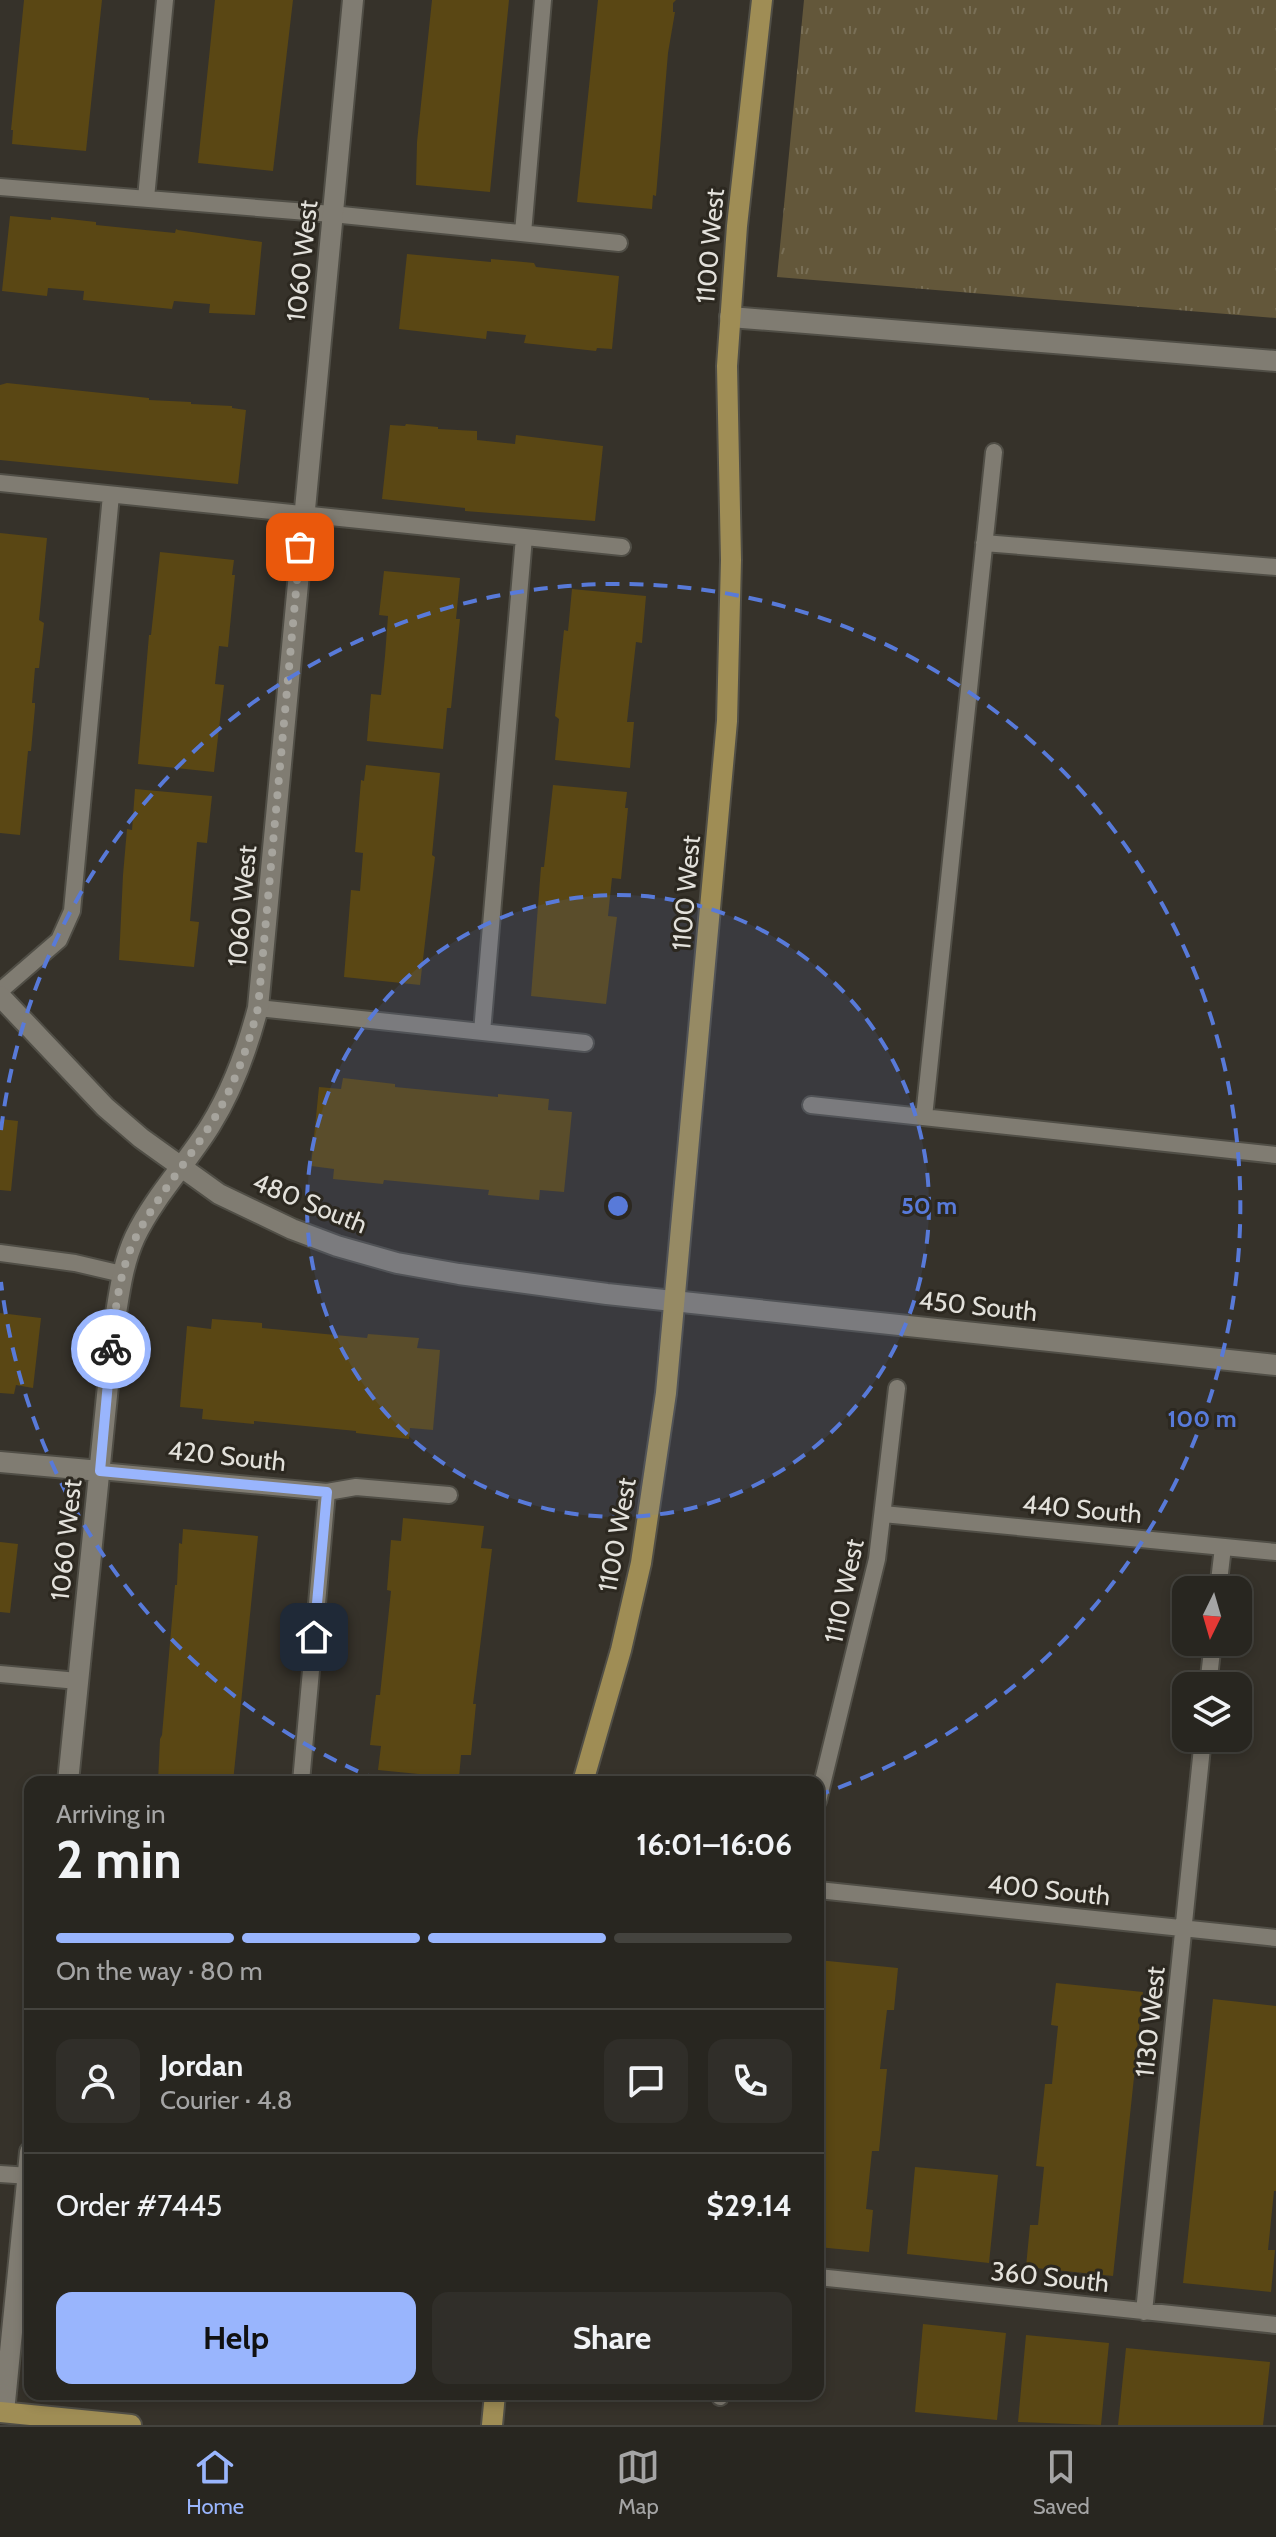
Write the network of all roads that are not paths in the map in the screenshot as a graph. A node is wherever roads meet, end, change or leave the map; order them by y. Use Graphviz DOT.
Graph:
graph roads {
  1 [pos="165,0"];
  2 [pos="353,0"];
  3 [pos="543,0"];
  4 [pos="762,0"];
  5 [pos="0,187"];
  6 [pos="146,198"];
  7 [pos="332,214"];
  8 [pos="523,233"];
  9 [pos="619,243"];
  10 [pos="730,317"];
  11 [pos="1276,361"];
  12 [pos="994,452"];
  13 [pos="0,483"];
  14 [pos="111,495"];
  15 [pos="303,516"];
  16 [pos="524,537"];
  17 [pos="984,543"];
  18 [pos="622,547"];
  19 [pos="1276,567"];
  20 [pos="0,994"];
  21 [pos="258,1008"];
  22 [pos="482,1032"];
  23 [pos="585,1043"];
  24 [pos="811,1105"];
  25 [pos="924,1117"];
  26 [pos="1276,1155"];
  27 [pos="181,1168"];
  28 [pos="0,1253"];
  29 [pos="122,1274"];
  30 [pos="675,1300"];
  31 [pos="1276,1365"];
  32 [pos="897,1388"];
  33 [pos="0,1462"];
  34 [pos="100,1471"];
  35 [pos="327,1492"];
  36 [pos="449,1495"];
  37 [pos="883,1514"];
  38 [pos="1223,1547"];
  39 [pos="1276,1552"];
  40 [pos="1220,1576"];
  41 [pos="0,1674"];
  42 [pos="78,1681"];
  43 [pos="1202,1752"];
  44 [pos="69,1776"];
  45 [pos="302,1776"];
  46 [pos="585,1776"];
  47 [pos="824,1776"];
  48 [pos="824,1891"];
  49 [pos="1184,1928"];
  50 [pos="1276,1938"];
  51 [pos="0,2174"];
  52 [pos="24,2176"];
  53 [pos="24,2220"];
  54 [pos="824,2278"];
  55 [pos="1144,2312"];
  56 [pos="1276,2325"];
  57 [pos="494,2400"];
  58 [pos="2,2412"];
  59 [pos="131,2425"];
  60 [pos="492,2425"];
  1 -- 6 [label="lane"];
  2 -- 7 [label="street, 1060 West"];
  3 -- 8 [label="lane"];
  4 -- 10 [label="street, 1100 West"];
  5 -- 6 [label="lane"];
  6 -- 7 [label="lane"];
  7 -- 8 [label="lane"];
  7 -- 15 [label="street, 1060 West"];
  8 -- 9 [label="lane"];
  10 -- 11 [label="street"];
  10 -- 30 [label="street, 1100 West"];
  12 -- 17 [label="lane"];
  13 -- 14 [label="lane"];
  14 -- 15 [label="lane"];
  14 -- 20 [label="lane"];
  15 -- 16 [label="lane"];
  15 -- 21 [label="street, 1060 West"];
  16 -- 18 [label="lane"];
  16 -- 22 [label="lane"];
  17 -- 19 [label="lane"];
  17 -- 25 [label="lane"];
  20 -- 27 [label="street, 480 South"];
  21 -- 22 [label="lane"];
  21 -- 27 [label="street, 1060 West"];
  22 -- 23 [label="lane"];
  24 -- 25 [label="lane"];
  25 -- 26 [label="lane"];
  27 -- 29 [label="street, 1060 West"];
  27 -- 30 [label="street, 480 South"];
  28 -- 29 [label="lane"];
  29 -- 34 [label="street, 1060 West"];
  30 -- 31 [label="street, 450 South"];
  30 -- 46 [label="street, 1100 West"];
  32 -- 37 [label="lane, 1110 West"];
  33 -- 34 [label="street, 420 South"];
  34 -- 35 [label="lane, 420 South"];
  34 -- 42 [label="street, 1060 West"];
  35 -- 36 [label="lane, 420 South"];
  35 -- 45 [label="lane"];
  37 -- 38 [label="lane, 440 South"];
  37 -- 47 [label="lane, 1110 West"];
  38 -- 39 [label="lane, 440 South"];
  38 -- 40 [label="lane"];
  41 -- 42 [label="lane"];
  42 -- 44 [label="street, 1060 West"];
  43 -- 49 [label="lane, 1130 West"];
  48 -- 49 [label="lane, 400 South"];
  49 -- 50 [label="lane, 400 South"];
  49 -- 55 [label="lane, 1130 West"];
  51 -- 52 [label="lane"];
  53 -- 58 [label="street"];
  54 -- 55 [label="lane, 360 South"];
  55 -- 56 [label="lane, 360 South"];
  57 -- 60 [label="street"];
  58 -- 59 [label="street"];
}
